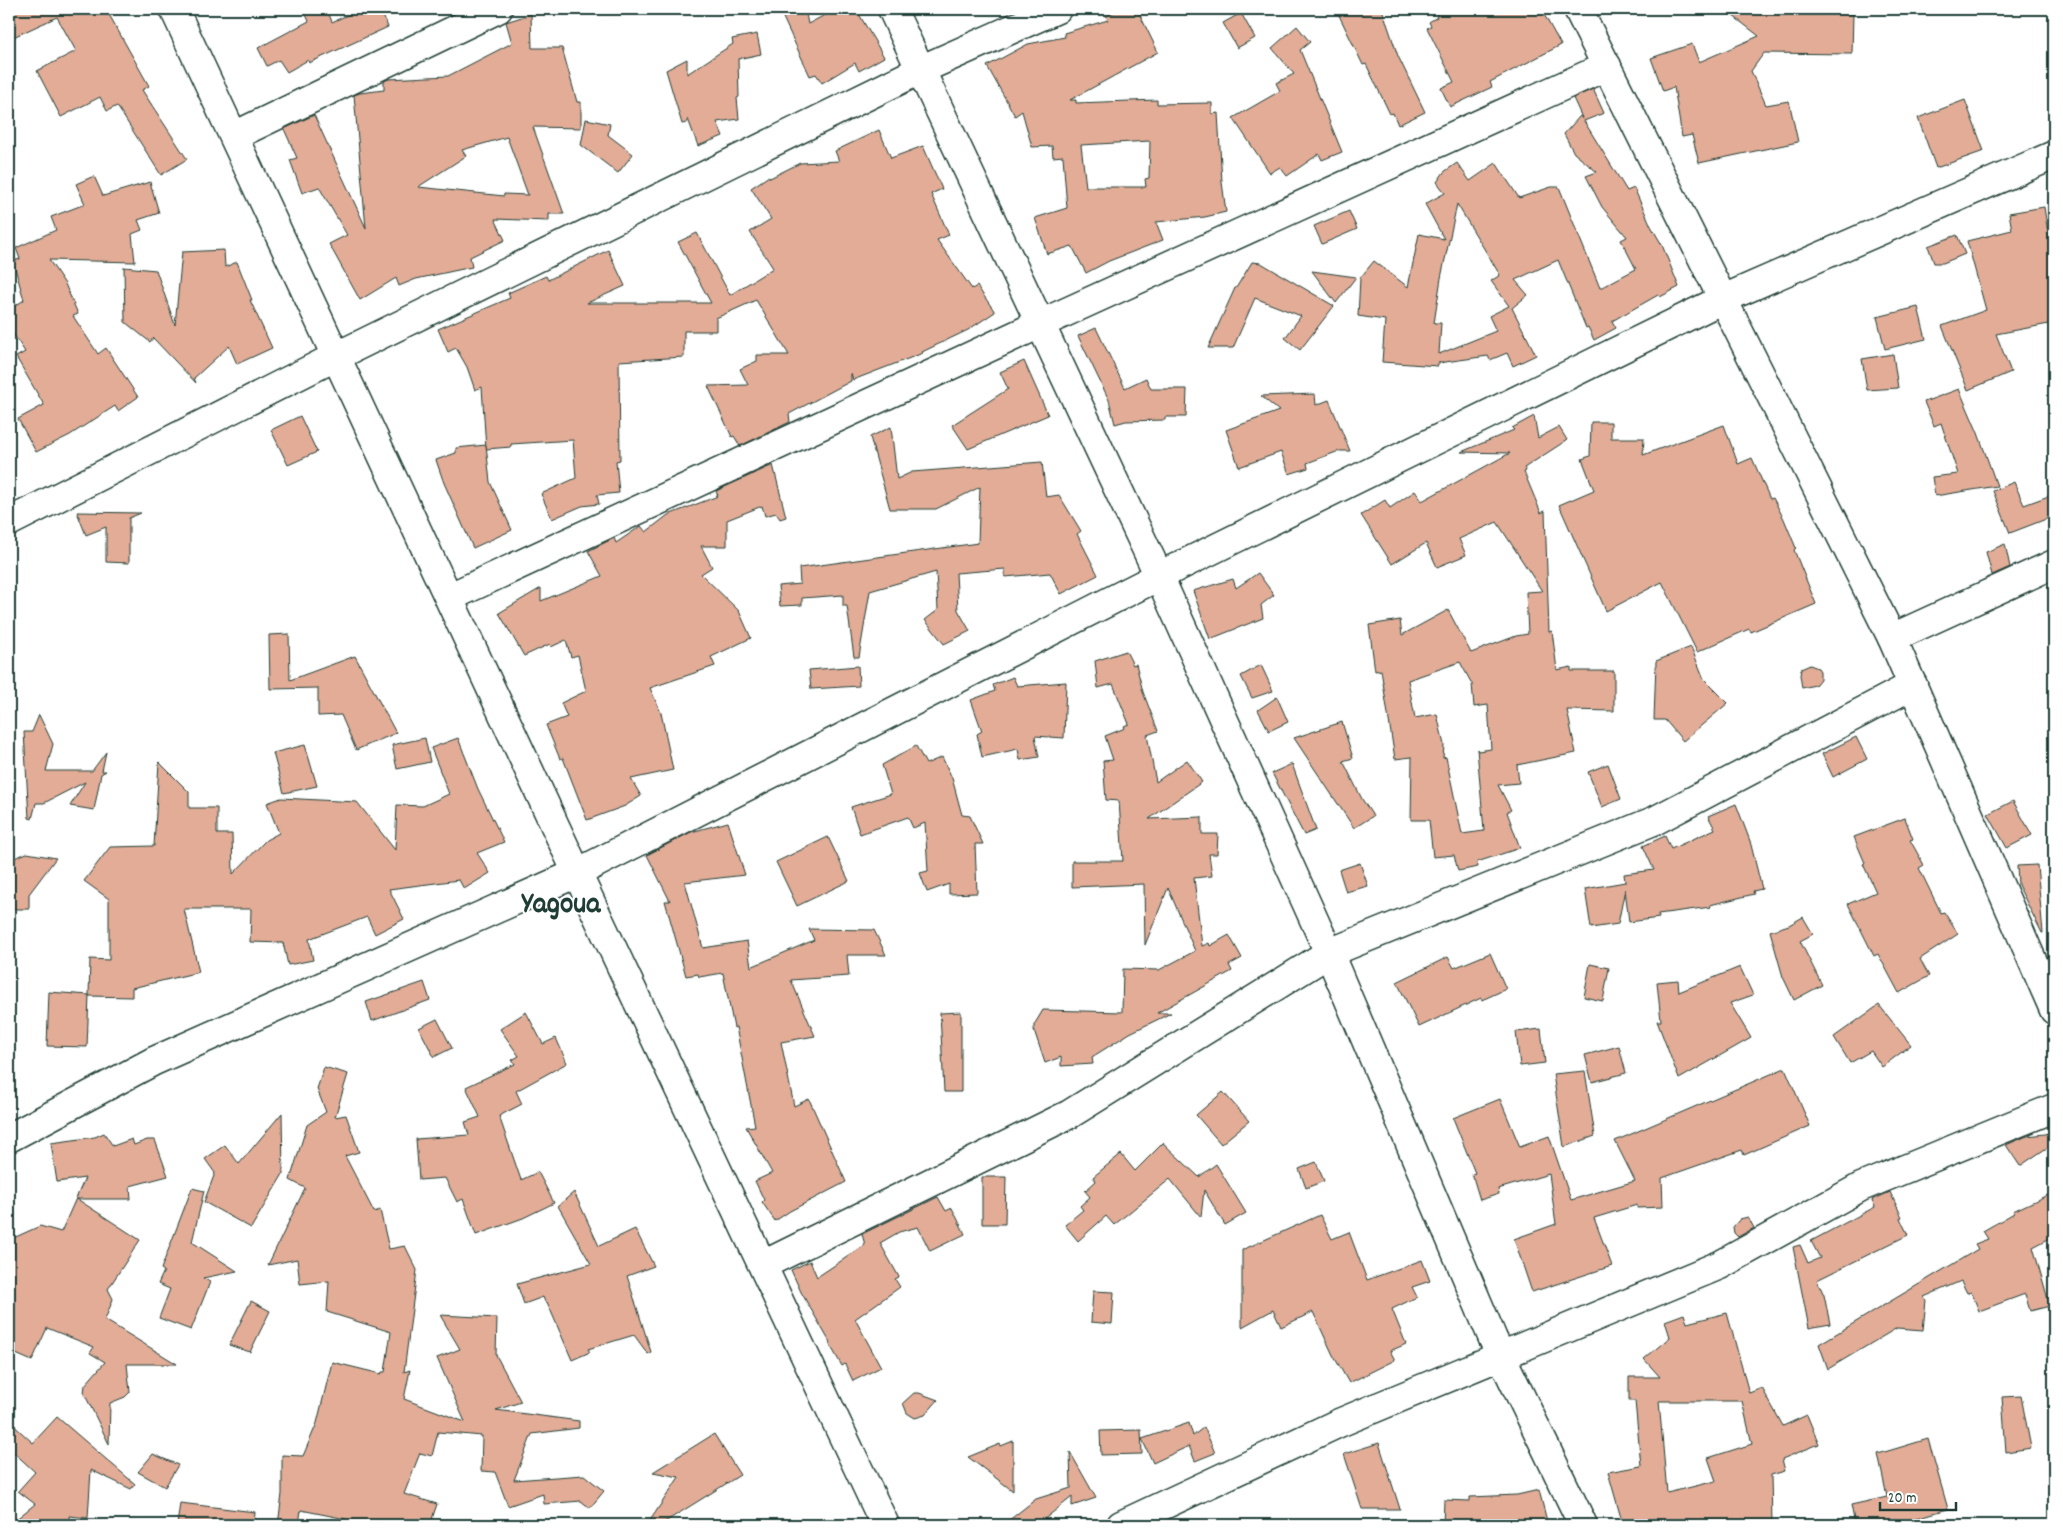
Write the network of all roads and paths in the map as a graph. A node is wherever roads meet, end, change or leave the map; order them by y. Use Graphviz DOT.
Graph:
graph roads {
  1 [pos="174,9"];
  2 [pos="498,9"];
  3 [pos="892,9"];
  4 [pos="1056,9"];
  5 [pos="1578,9"];
  6 [pos="1607,66"];
  7 [pos="920,70"];
  8 [pos="234,136"];
  9 [pos="2054,155"];
  10 [pos="1723,299"];
  11 [pos="1040,324"];
  12 [pos="337,356"];
  13 [pos="9,522"];
  14 [pos="2054,564"];
  15 [pos="1159,576"];
  16 [pos="450,597"];
  17 [pos="1892,638"];
  18 [pos="1913,685"];
  19 [pos="577,873"];
  20 [pos="1328,953"];
  21 [pos="2046,970"];
  22 [pos="2054,1010"];
  23 [pos="2054,1108"];
  24 [pos="9,1138"];
  25 [pos="763,1265"];
  26 [pos="1501,1357"];
  27 [pos="885,1525"];
  28 [pos="1121,1525"];
  29 [pos="1583,1525"];
  1 -- 8 [label="street"];
  2 -- 8 [label="street"];
  3 -- 7 [label="street"];
  4 -- 7 [label="street"];
  5 -- 6 [label="street"];
  6 -- 10 [label="street"];
  6 -- 11 [label="street"];
  7 -- 11 [label="street"];
  7 -- 12 [label="street"];
  8 -- 12 [label="street"];
  9 -- 10 [label="street"];
  10 -- 15 [label="street"];
  10 -- 17 [label="street"];
  11 -- 15 [label="street"];
  11 -- 16 [label="street"];
  12 -- 13 [label="street"];
  12 -- 16 [label="street"];
  14 -- 17 [label="street"];
  15 -- 19 [label="street"];
  15 -- 20 [label="street"];
  16 -- 19 [label="street"];
  17 -- 18 [label="street"];
  18 -- 20 [label="street"];
  18 -- 21 [label="street"];
  19 -- 24 [label="street"];
  19 -- 25 [label="street"];
  20 -- 25 [label="street"];
  20 -- 26 [label="street"];
  21 -- 22 [label="street"];
  23 -- 26 [label="street"];
  25 -- 27 [label="street"];
  26 -- 28 [label="street"];
  26 -- 29 [label="street"];
}
